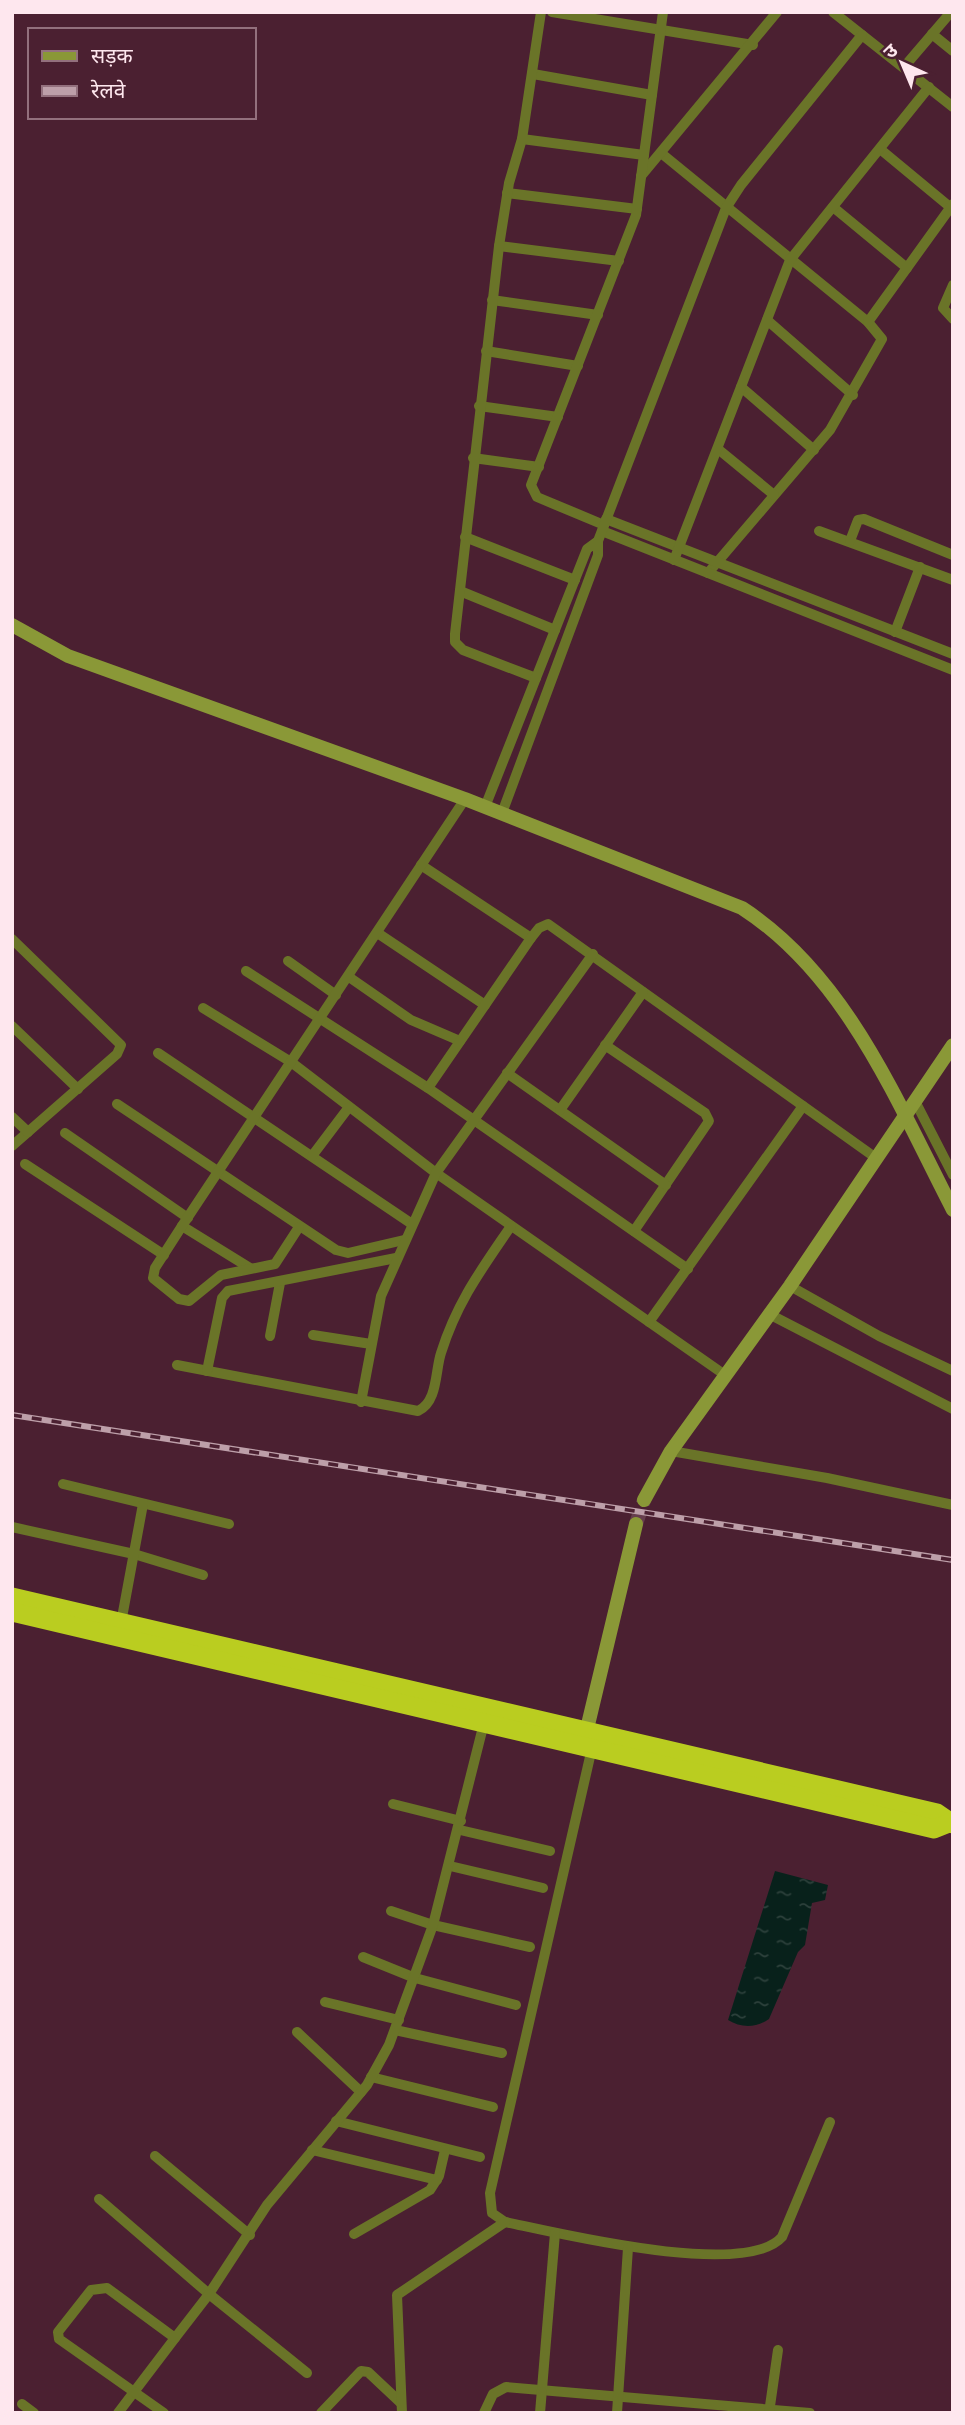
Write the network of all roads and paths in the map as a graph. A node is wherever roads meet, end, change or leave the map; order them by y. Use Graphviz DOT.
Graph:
graph roads {
  1 [pos="541,12"];
  2 [pos="552,12"];
  3 [pos="663,12"];
  4 [pos="778,12"];
  5 [pos="833,12"];
  6 [pos="951,12"];
  7 [pos="661,30"];
  8 [pos="932,34"];
  9 [pos="862,35"];
  10 [pos="753,45"];
  11 [pos="953,51"];
  12 [pos="904,67"];
  13 [pos="533,74"];
  14 [pos="929,87"];
  15 [pos="652,95"];
  16 [pos="953,107"];
  17 [pos="522,139"];
  18 [pos="880,149"];
  19 [pos="661,153"];
  20 [pos="644,155"];
  21 [pos="641,176"];
  22 [pos="507,193"];
  23 [pos="951,205"];
  24 [pos="833,207"];
  25 [pos="726,208"];
  26 [pos="637,209"];
  27 [pos="499,246"];
  28 [pos="790,260"];
  29 [pos="619,261"];
  30 [pos="906,268"];
  31 [pos="953,285"];
  32 [pos="492,300"];
  33 [pos="598,315"];
  34 [pos="767,320"];
  35 [pos="953,320"];
  36 [pos="868,322"];
  37 [pos="486,352"];
  38 [pos="578,366"];
  39 [pos="741,387"];
  40 [pos="853,394"];
  41 [pos="479,406"];
  42 [pos="558,417"];
  43 [pos="718,449"];
  44 [pos="814,450"];
  45 [pos="473,458"];
  46 [pos="538,467"];
  47 [pos="774,495"];
  48 [pos="603,529"];
  49 [pos="819,531"];
  50 [pos="465,537"];
  51 [pos="850,541"];
  52 [pos="678,547"];
  53 [pos="953,555"];
  54 [pos="674,560"];
  55 [pos="718,562"];
  56 [pos="920,567"];
  57 [pos="708,573"];
  58 [pos="575,580"];
  59 [pos="953,580"];
  60 [pos="460,591"];
  61 [pos="12,625"];
  62 [pos="555,630"];
  63 [pos="895,632"];
  64 [pos="953,654"];
  65 [pos="953,670"];
  66 [pos="536,678"];
  67 [pos="465,799"];
  68 [pos="485,807"];
  69 [pos="502,813"];
  70 [pos="421,865"];
  71 [pos="379,934"];
  72 [pos="531,938"];
  73 [pos="12,939"];
  74 [pos="593,954"];
  75 [pos="288,961"];
  76 [pos="246,971"];
  77 [pos="349,977"];
  78 [pos="643,992"];
  79 [pos="336,995"];
  80 [pos="485,1004"];
  81 [pos="203,1008"];
  82 [pos="320,1020"];
  83 [pos="12,1026"];
  84 [pos="460,1041"];
  85 [pos="606,1045"];
  86 [pos="953,1045"];
  87 [pos="158,1053"];
  88 [pos="291,1062"];
  89 [pos="507,1073"];
  90 [pos="428,1087"];
  91 [pos="78,1089"];
  92 [pos="916,1103"];
  93 [pos="117,1104"];
  94 [pos="803,1106"];
  95 [pos="349,1107"];
  96 [pos="560,1110"];
  97 [pos="12,1117"];
  98 [pos="255,1117"];
  99 [pos="906,1118"];
  100 [pos="474,1119"];
  101 [pos="28,1132"];
  102 [pos="65,1133"];
  103 [pos="12,1146"];
  104 [pos="312,1156"];
  105 [pos="876,1158"];
  106 [pos="24,1164"];
  107 [pos="219,1172"];
  108 [pos="436,1174"];
  109 [pos="953,1175"];
  110 [pos="666,1185"];
  111 [pos="953,1210"];
  112 [pos="185,1222"];
  113 [pos="412,1224"];
  114 [pos="510,1226"];
  115 [pos="299,1227"];
  116 [pos="634,1231"];
  117 [pos="404,1240"];
  118 [pos="164,1255"];
  119 [pos="396,1258"];
  120 [pos="250,1268"];
  121 [pos="688,1269"];
  122 [pos="280,1283"];
  123 [pos="790,1286"];
  124 [pos="769,1314"];
  125 [pos="649,1322"];
  126 [pos="313,1335"];
  127 [pos="271,1336"];
  128 [pos="371,1344"];
  129 [pos="177,1365"];
  130 [pos="207,1371"];
  131 [pos="953,1371"];
  132 [pos="725,1375"];
  133 [pos="360,1402"];
  134 [pos="953,1409"];
  135 [pos="670,1451"];
  136 [pos="63,1484"];
  137 [pos="644,1500"];
  138 [pos="143,1504"];
  139 [pos="953,1505"];
  140 [pos="229,1524"];
  141 [pos="636,1524"];
  142 [pos="12,1527"];
  143 [pos="134,1554"];
  144 [pos="203,1575"];
  145 [pos="12,1597"];
  146 [pos="12,1612"];
  147 [pos="121,1622"];
  148 [pos="484,1723"];
  149 [pos="589,1740"];
  150 [pos="393,1804"];
  151 [pos="951,1824"];
  152 [pos="461,1826"];
  153 [pos="550,1851"];
  154 [pos="450,1866"];
  155 [pos="543,1888"];
  156 [pos="391,1911"];
  157 [pos="433,1925"];
  158 [pos="530,1947"];
  159 [pos="363,1956"];
  160 [pos="415,1978"];
  161 [pos="325,2002"];
  162 [pos="516,2005"];
  163 [pos="397,2025"];
  164 [pos="297,2032"];
  165 [pos="502,2053"];
  166 [pos="371,2077"];
  167 [pos="361,2092"];
  168 [pos="493,2107"];
  169 [pos="336,2121"];
  170 [pos="831,2122"];
  171 [pos="313,2150"];
  172 [pos="445,2150"];
  173 [pos="155,2155"];
  174 [pos="480,2157"];
  175 [pos="437,2180"];
  176 [pos="99,2199"];
  177 [pos="505,2222"];
  178 [pos="555,2233"];
  179 [pos="354,2234"];
  180 [pos="250,2235"];
  181 [pos="628,2248"];
  182 [pos="209,2294"];
  183 [pos="175,2338"];
  184 [pos="778,2350"];
  185 [pos="307,2372"];
  186 [pos="540,2391"];
  187 [pos="135,2392"];
  188 [pos="618,2397"];
  189 [pos="22,2404"];
  190 [pos="401,2408"];
  191 [pos="769,2410"];
  192 [pos="34,2413"];
  193 [pos="118,2413"];
  194 [pos="164,2413"];
  195 [pos="321,2413"];
  196 [pos="484,2413"];
  197 [pos="540,2413"];
  198 [pos="617,2413"];
  199 [pos="810,2413"];
  1 -- 13 [label="street"];
  2 -- 7 [label="street"];
  3 -- 7 [label="street"];
  4 -- 10 [label="street"];
  5 -- 9 [label="street"];
  6 -- 8 [label="street"];
  7 -- 10 [label="street"];
  7 -- 15 [label="street"];
  8 -- 11 [label="street"];
  8 -- 12 [label="street"];
  9 -- 12 [label="street"];
  9 -- 25 [label="street"];
  10 -- 19 [label="street"];
  12 -- 14 [label="street"];
  13 -- 15 [label="street"];
  13 -- 17 [label="street"];
  14 -- 16 [label="street"];
  14 -- 18 [label="street"];
  15 -- 20 [label="street"];
  17 -- 20 [label="street"];
  17 -- 22 [label="street"];
  18 -- 23 [label="street"];
  18 -- 24 [label="street"];
  19 -- 21 [label="street"];
  19 -- 25 [label="street"];
  20 -- 21 [label="street"];
  21 -- 26 [label="street"];
  22 -- 26 [label="street"];
  22 -- 27 [label="street"];
  23 -- 30 [label="street"];
  24 -- 28 [label="street"];
  24 -- 30 [label="street"];
  25 -- 28 [label="street"];
  25 -- 48 [label="street"];
  26 -- 29 [label="street"];
  27 -- 29 [label="street"];
  27 -- 32 [label="street"];
  28 -- 34 [label="street"];
  28 -- 36 [label="street"];
  29 -- 33 [label="street"];
  30 -- 36 [label="street"];
  31 -- 35 [label="street"];
  32 -- 33 [label="street"];
  32 -- 37 [label="street"];
  33 -- 38 [label="street"];
  34 -- 39 [label="street"];
  34 -- 40 [label="street"];
  36 -- 40 [label="street"];
  37 -- 38 [label="street"];
  37 -- 41 [label="street"];
  38 -- 42 [label="street"];
  39 -- 43 [label="street"];
  39 -- 44 [label="street"];
  40 -- 44 [label="street"];
  41 -- 42 [label="street"];
  41 -- 45 [label="street"];
  42 -- 46 [label="street"];
  43 -- 47 [label="street"];
  43 -- 52 [label="street"];
  44 -- 47 [label="street"];
  45 -- 46 [label="street"];
  45 -- 50 [label="street"];
  46 -- 48 [label="street"];
  47 -- 55 [label="street"];
  48 -- 52 [label="street"];
  48 -- 54 [label="street"];
  48 -- 58 [label="street"];
  48 -- 69 [label="street"];
  49 -- 51 [label="street"];
  50 -- 58 [label="street"];
  50 -- 60 [label="street"];
  51 -- 53 [label="street"];
  51 -- 56 [label="street"];
  52 -- 54 [label="street"];
  52 -- 55 [label="street"];
  54 -- 57 [label="street"];
  55 -- 57 [label="street"];
  55 -- 63 [label="street"];
  56 -- 59 [label="street"];
  56 -- 63 [label="street"];
  57 -- 65 [label="street"];
  58 -- 62 [label="street"];
  60 -- 62 [label="street"];
  60 -- 66 [label="street"];
  61 -- 67 [label="main road"];
  62 -- 66 [label="street"];
  63 -- 64 [label="street"];
  66 -- 68 [label="street"];
  67 -- 68 [label="main road"];
  67 -- 70 [label="street"];
  68 -- 69 [label="main road"];
  69 -- 99 [label="main road"];
  70 -- 71 [label="street"];
  70 -- 72 [label="street"];
  71 -- 77 [label="street"];
  71 -- 80 [label="street"];
  72 -- 74 [label="street"];
  72 -- 80 [label="street"];
  73 -- 91 [label="street"];
  74 -- 78 [label="street"];
  74 -- 89 [label="street"];
  75 -- 79 [label="street"];
  76 -- 82 [label="street"];
  77 -- 79 [label="street"];
  77 -- 84 [label="street"];
  78 -- 85 [label="street"];
  78 -- 94 [label="street"];
  79 -- 82 [label="street"];
  80 -- 84 [label="street"];
  81 -- 88 [label="street"];
  82 -- 88 [label="street"];
  82 -- 90 [label="street"];
  83 -- 91 [label="street"];
  84 -- 90 [label="street"];
  85 -- 96 [label="street"];
  85 -- 110 [label="street"];
  86 -- 92 [label="main road"];
  87 -- 98 [label="street"];
  88 -- 95 [label="street"];
  88 -- 98 [label="street"];
  89 -- 96 [label="street"];
  89 -- 100 [label="street"];
  90 -- 100 [label="street"];
  91 -- 101 [label="street"];
  92 -- 99 [label="main road"];
  92 -- 109 [label="street"];
  93 -- 107 [label="street"];
  94 -- 105 [label="street"];
  94 -- 121 [label="street"];
  95 -- 104 [label="street"];
  95 -- 108 [label="street"];
  96 -- 110 [label="street"];
  97 -- 101 [label="street"];
  98 -- 104 [label="street"];
  98 -- 107 [label="street"];
  99 -- 105 [label="main road"];
  99 -- 111 [label="main road"];
  100 -- 108 [label="street"];
  100 -- 116 [label="street"];
  101 -- 103 [label="street"];
  102 -- 112 [label="street"];
  104 -- 113 [label="street"];
  105 -- 123 [label="main road"];
  106 -- 118 [label="street"];
  107 -- 112 [label="street"];
  107 -- 115 [label="street"];
  108 -- 113 [label="street"];
  108 -- 114 [label="street"];
  110 -- 116 [label="street"];
  112 -- 118 [label="street"];
  112 -- 120 [label="street"];
  113 -- 117 [label="street"];
  114 -- 125 [label="street"];
  114 -- 133 [label="street"];
  115 -- 117 [label="street"];
  115 -- 120 [label="street"];
  116 -- 121 [label="street"];
  117 -- 119 [label="street"];
  118 -- 120 [label="street"];
  119 -- 122 [label="street"];
  119 -- 128 [label="street"];
  121 -- 125 [label="street"];
  122 -- 127 [label="street"];
  122 -- 130 [label="street"];
  123 -- 124 [label="main road"];
  123 -- 131 [label="street"];
  124 -- 132 [label="main road"];
  124 -- 134 [label="street"];
  125 -- 132 [label="street"];
  126 -- 128 [label="street"];
  128 -- 133 [label="street"];
  129 -- 130 [label="street"];
  130 -- 133 [label="street"];
  132 -- 135 [label="main road"];
  135 -- 137 [label="main road"];
  135 -- 139 [label="street"];
  136 -- 138 [label="street"];
  138 -- 140 [label="street"];
  138 -- 143 [label="street"];
  141 -- 149 [label="main road"];
  142 -- 143 [label="street"];
  143 -- 144 [label="street"];
  143 -- 147 [label="street"];
  145 -- 147 [label="highway"];
  146 -- 148 [label="highway"];
  147 -- 149 [label="highway"];
  148 -- 149 [label="highway"];
  148 -- 152 [label="street"];
  149 -- 151 [label="highway"];
  149 -- 177 [label="street"];
  150 -- 152 [label="street"];
  152 -- 153 [label="street"];
  152 -- 154 [label="street"];
  154 -- 155 [label="street"];
  154 -- 157 [label="street"];
  156 -- 157 [label="street"];
  157 -- 158 [label="street"];
  157 -- 160 [label="street"];
  159 -- 160 [label="street"];
  160 -- 162 [label="street"];
  160 -- 163 [label="street"];
  161 -- 163 [label="street"];
  163 -- 165 [label="street"];
  163 -- 166 [label="street"];
  164 -- 167 [label="street"];
  166 -- 167 [label="street"];
  166 -- 168 [label="street"];
  167 -- 169 [label="street"];
  169 -- 171 [label="street"];
  169 -- 172 [label="street"];
  170 -- 181 [label="street"];
  171 -- 175 [label="street"];
  171 -- 180 [label="street"];
  172 -- 174 [label="street"];
  172 -- 175 [label="street"];
  173 -- 180 [label="street"];
  175 -- 179 [label="street"];
  176 -- 182 [label="street"];
  177 -- 178 [label="street"];
  177 -- 190 [label="street"];
  178 -- 181 [label="street"];
  178 -- 186 [label="street"];
  180 -- 182 [label="street"];
  181 -- 188 [label="street"];
  182 -- 183 [label="street"];
  182 -- 185 [label="street"];
  183 -- 187 [label="street"];
  183 -- 187 [label="street"];
  184 -- 191 [label="street"];
  186 -- 188 [label="street"];
  186 -- 196 [label="street"];
  186 -- 197 [label="street"];
  187 -- 193 [label="street"];
  187 -- 194 [label="street"];
  188 -- 191 [label="street"];
  188 -- 198 [label="street"];
  189 -- 192 [label="street"];
  190 -- 195 [label="street"];
  191 -- 199 [label="street"];
}
